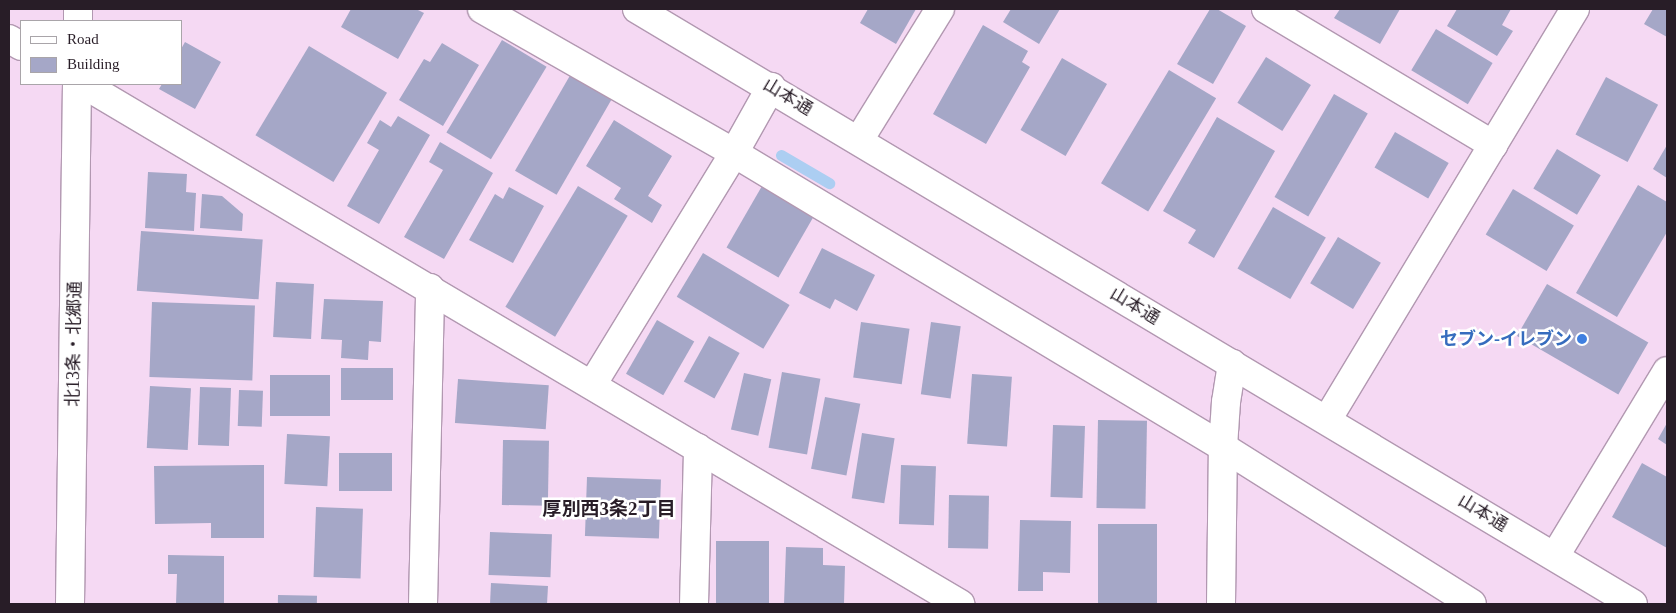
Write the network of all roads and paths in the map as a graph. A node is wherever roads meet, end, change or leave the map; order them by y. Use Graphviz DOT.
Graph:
graph roads {
  1 [pos="482,9"];
  2 [pos="637,9"];
  3 [pos="940,9"];
  4 [pos="1266,9"];
  5 [pos="1575,9"];
  6 [pos="9,39"];
  7 [pos="20,45"];
  8 [pos="77,85"];
  9 [pos="85,85"];
  10 [pos="771,87"];
  11 [pos="859,140"];
  12 [pos="1493,145"];
  13 [pos="734,153"];
  14 [pos="430,288"];
  15 [pos="1232,364"];
  16 [pos="1667,371"];
  17 [pos="592,385"];
  18 [pos="1328,420"];
  19 [pos="1224,442"];
  20 [pos="698,448"];
  21 [pos="1555,556"];
  22 [pos="1465,602"];
  23 [pos="70,604"];
  24 [pos="423,604"];
  25 [pos="694,604"];
  26 [pos="960,604"];
  27 [pos="1221,604"];
  28 [pos="1633,604"];
  1 -- 13 [label="street"];
  2 -- 10 [label="street, 山本通"];
  3 -- 11 [label="street"];
  4 -- 12 [label="street"];
  5 -- 12 [label="street"];
  6 -- 7 [label="street"];
  8 -- 23 [label="street, 北13条・北郷通"];
  9 -- 14 [label="street"];
  10 -- 11 [label="street, 山本通"];
  10 -- 13 [label="street"];
  11 -- 15 [label="street, 山本通"];
  12 -- 18 [label="street"];
  13 -- 17 [label="street"];
  13 -- 19 [label="street"];
  14 -- 17 [label="street"];
  14 -- 24 [label="street"];
  15 -- 18 [label="street, 山本通"];
  15 -- 19 [label="street"];
  16 -- 21 [label="street"];
  17 -- 20 [label="street"];
  18 -- 21 [label="street, 山本通"];
  19 -- 22 [label="street"];
  19 -- 27 [label="street"];
  20 -- 25 [label="street"];
  20 -- 26 [label="street"];
  21 -- 28 [label="street, 山本通"];
}
